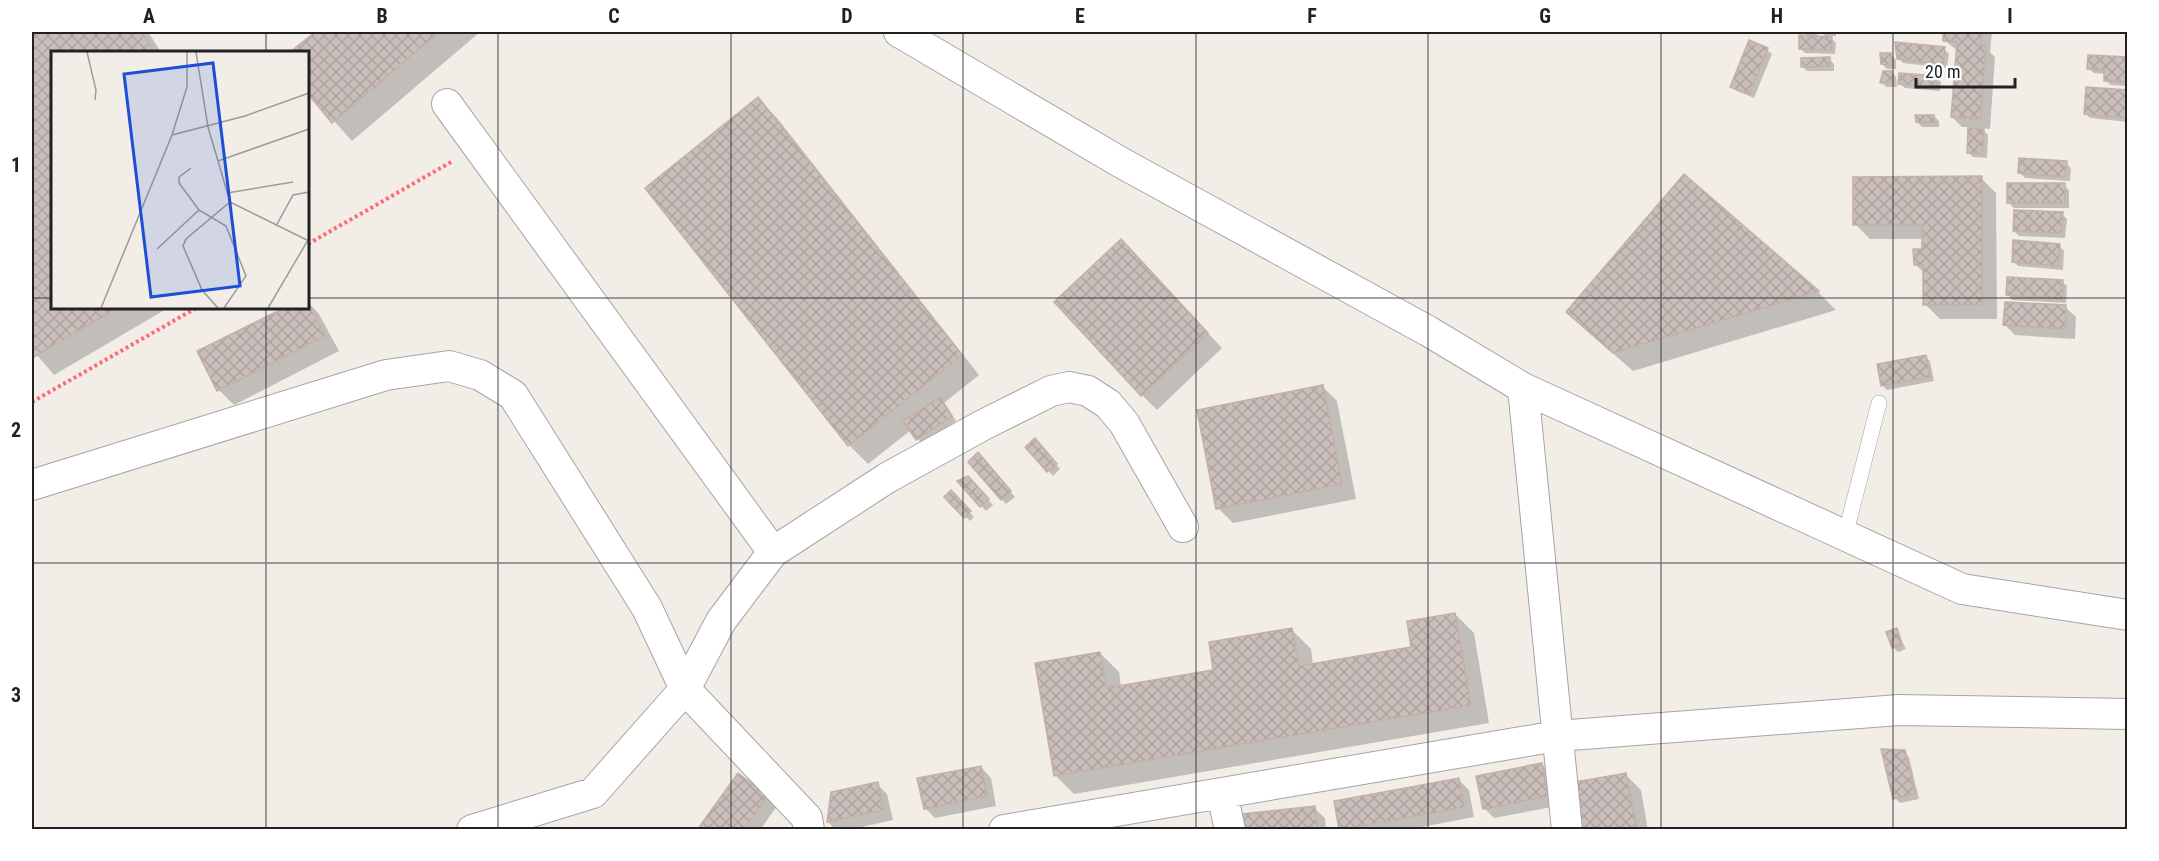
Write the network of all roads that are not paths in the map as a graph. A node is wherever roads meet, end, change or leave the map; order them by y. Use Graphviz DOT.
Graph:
graph roads {
  1 [pos="899,32"];
  2 [pos="447,104"];
  3 [pos="1523,388"];
  4 [pos="1879,403"];
  5 [pos="32,485"];
  6 [pos="1183,527"];
  7 [pos="1845,536"];
  8 [pos="773,552"];
  9 [pos="2127,615"];
  10 [pos="685,689"];
  11 [pos="2127,714"];
  12 [pos="1557,736"];
  13 [pos="1222,793"];
  14 [pos="472,830"];
  15 [pos="808,830"];
  16 [pos="1004,830"];
  17 [pos="1230,830"];
  18 [pos="1567,830"];
  1 -- 3 [label="street"];
  2 -- 8 [label="street"];
  3 -- 7 [label="street"];
  3 -- 12 [label="street"];
  4 -- 7 [label="lane"];
  5 -- 10 [label="street"];
  6 -- 8 [label="street"];
  7 -- 9 [label="street"];
  8 -- 10 [label="street"];
  10 -- 14 [label="street"];
  10 -- 15 [label="street"];
  11 -- 12 [label="street"];
  12 -- 13 [label="street"];
  12 -- 18 [label="street"];
  13 -- 16 [label="street"];
  13 -- 17 [label="street"];
}
